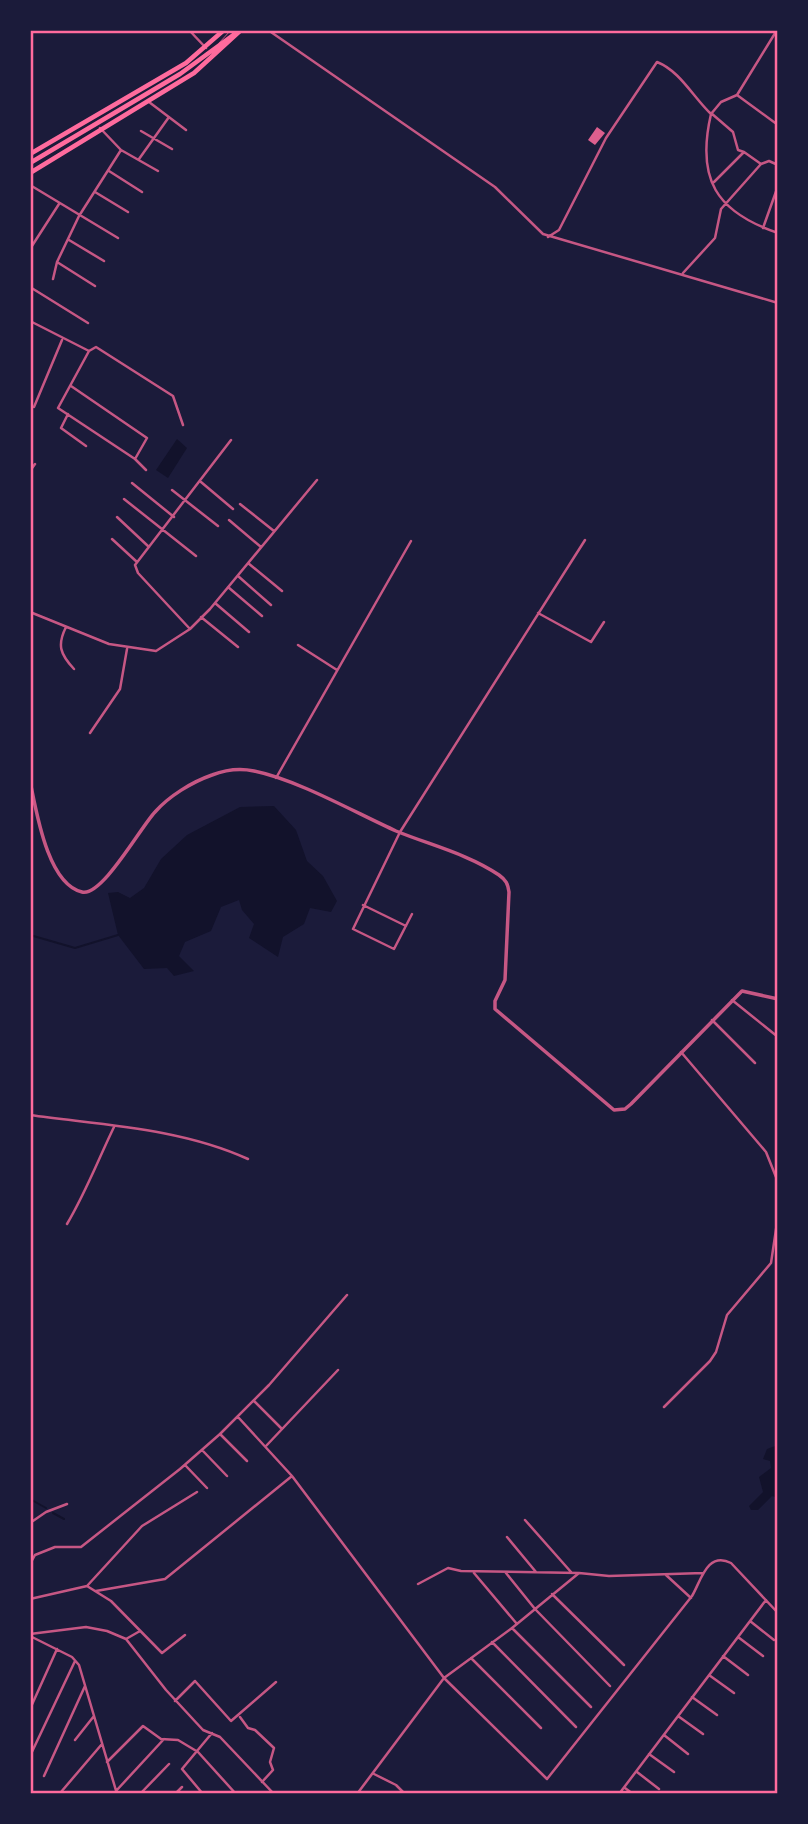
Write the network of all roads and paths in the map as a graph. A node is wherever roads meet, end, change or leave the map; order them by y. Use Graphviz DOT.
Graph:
graph roads {
  1 [pos="189,30"];
  2 [pos="224,30"];
  3 [pos="231,30"];
  4 [pos="268,30"];
  5 [pos="777,30"];
  6 [pos="240,31"];
  7 [pos="219,43"];
  8 [pos="206,48"];
  9 [pos="737,96"];
  10 [pos="147,101"];
  11 [pos="711,114"];
  12 [pos="169,117"];
  13 [pos="778,125"];
  14 [pos="100,128"];
  15 [pos="186,130"];
  16 [pos="141,131"];
  17 [pos="154,138"];
  18 [pos="172,149"];
  19 [pos="121,150"];
  20 [pos="744,152"];
  21 [pos="30,154"];
  22 [pos="139,159"];
  23 [pos="30,163"];
  24 [pos="761,164"];
  25 [pos="778,165"];
  26 [pos="108,170"];
  27 [pos="158,171"];
  28 [pos="30,173"];
  29 [pos="712,183"];
  30 [pos="30,186"];
  31 [pos="778,186"];
  32 [pos="94,191"];
  33 [pos="142,192"];
  34 [pos="59,204"];
  35 [pos="725,206"];
  36 [pos="128,212"];
  37 [pos="79,216"];
  38 [pos="764,228"];
  39 [pos="778,233"];
  40 [pos="548,237"];
  41 [pos="118,238"];
  42 [pos="69,240"];
  43 [pos="30,249"];
  44 [pos="104,261"];
  45 [pos="57,262"];
  46 [pos="682,273"];
  47 [pos="53,279"];
  48 [pos="95,286"];
  49 [pos="30,287"];
  50 [pos="778,303"];
  51 [pos="30,321"];
  52 [pos="88,323"];
  53 [pos="62,340"];
  54 [pos="89,351"];
  55 [pos="71,386"];
  56 [pos="34,407"];
  57 [pos="68,414"];
  58 [pos="183,425"];
  59 [pos="231,440"];
  60 [pos="86,446"];
  61 [pos="135,459"];
  62 [pos="35,464"];
  63 [pos="146,470"];
  64 [pos="30,471"];
  65 [pos="317,480"];
  66 [pos="201,482"];
  67 [pos="132,483"];
  68 [pos="172,490"];
  69 [pos="124,499"];
  70 [pos="187,501"];
  71 [pos="240,504"];
  72 [pos="233,509"];
  73 [pos="117,517"];
  74 [pos="174,517"];
  75 [pos="229,520"];
  76 [pos="218,526"];
  77 [pos="163,530"];
  78 [pos="274,531"];
  79 [pos="112,539"];
  80 [pos="585,540"];
  81 [pos="411,541"];
  82 [pos="149,547"];
  83 [pos="261,547"];
  84 [pos="196,556"];
  85 [pos="137,562"];
  86 [pos="247,564"];
  87 [pos="237,576"];
  88 [pos="228,587"];
  89 [pos="282,592"];
  90 [pos="215,603"];
  91 [pos="271,605"];
  92 [pos="30,612"];
  93 [pos="538,613"];
  94 [pos="262,616"];
  95 [pos="202,617"];
  96 [pos="604,622"];
  97 [pos="66,627"];
  98 [pos="190,629"];
  99 [pos="249,632"];
  100 [pos="298,645"];
  101 [pos="238,647"];
  102 [pos="127,649"];
  103 [pos="74,669"];
  104 [pos="337,670"];
  105 [pos="90,733"];
  106 [pos="275,778"];
  107 [pos="30,781"];
  108 [pos="400,832"];
  109 [pos="363,905"];
  110 [pos="412,914"];
  111 [pos="406,926"];
  112 [pos="778,999"];
  113 [pos="732,1000"];
  114 [pos="712,1020"];
  115 [pos="778,1037"];
  116 [pos="681,1052"];
  117 [pos="755,1063"];
  118 [pos="30,1115"];
  119 [pos="114,1127"];
  120 [pos="248,1159"];
  121 [pos="778,1182"];
  122 [pos="778,1216"];
  123 [pos="67,1224"];
  124 [pos="347,1295"];
  125 [pos="338,1370"];
  126 [pos="254,1401"];
  127 [pos="664,1407"];
  128 [pos="237,1417"];
  129 [pos="282,1429"];
  130 [pos="220,1434"];
  131 [pos="266,1446"];
  132 [pos="202,1450"];
  133 [pos="247,1461"];
  134 [pos="184,1465"];
  135 [pos="227,1476"];
  136 [pos="292,1476"];
  137 [pos="207,1488"];
  138 [pos="197,1492"];
  139 [pos="67,1504"];
  140 [pos="525,1520"];
  141 [pos="30,1523"];
  142 [pos="508,1537"];
  143 [pos="30,1564"];
  144 [pos="473,1571"];
  145 [pos="504,1572"];
  146 [pos="536,1572"];
  147 [pos="571,1572"];
  148 [pos="579,1573"];
  149 [pos="703,1573"];
  150 [pos="666,1575"];
  151 [pos="418,1584"];
  152 [pos="87,1586"];
  153 [pos="96,1591"];
  154 [pos="552,1594"];
  155 [pos="691,1598"];
  156 [pos="30,1599"];
  157 [pos="766,1600"];
  158 [pos="535,1609"];
  159 [pos="778,1613"];
  160 [pos="750,1621"];
  161 [pos="517,1624"];
  162 [pos="512,1628"];
  163 [pos="140,1631"];
  164 [pos="30,1635"];
  165 [pos="185,1635"];
  166 [pos="738,1637"];
  167 [pos="126,1639"];
  168 [pos="774,1640"];
  169 [pos="492,1642"];
  170 [pos="57,1649"];
  171 [pos="723,1656"];
  172 [pos="763,1656"];
  173 [pos="471,1658"];
  174 [pos="76,1661"];
  175 [pos="624,1665"];
  176 [pos="709,1675"];
  177 [pos="748,1675"];
  178 [pos="444,1678"];
  179 [pos="276,1682"];
  180 [pos="85,1686"];
  181 [pos="610,1686"];
  182 [pos="734,1693"];
  183 [pos="692,1697"];
  184 [pos="175,1700"];
  185 [pos="591,1707"];
  186 [pos="30,1709"];
  187 [pos="717,1715"];
  188 [pos="94,1716"];
  189 [pos="239,1716"];
  190 [pos="678,1716"];
  191 [pos="576,1727"];
  192 [pos="541,1728"];
  193 [pos="212,1733"];
  194 [pos="703,1734"];
  195 [pos="664,1735"];
  196 [pos="75,1740"];
  197 [pos="164,1740"];
  198 [pos="102,1744"];
  199 [pos="198,1752"];
  200 [pos="649,1754"];
  201 [pos="688,1754"];
  202 [pos="30,1756"];
  203 [pos="107,1762"];
  204 [pos="169,1764"];
  205 [pos="636,1771"];
  206 [pos="674,1772"];
  207 [pos="374,1774"];
  208 [pos="44,1776"];
  209 [pos="262,1782"];
  210 [pos="182,1787"];
  211 [pos="624,1787"];
  212 [pos="659,1789"];
  213 [pos="61,1792"];
  214 [pos="116,1793"];
  215 [pos="140,1794"];
  216 [pos="176,1794"];
  217 [pos="203,1794"];
  218 [pos="236,1794"];
  219 [pos="274,1794"];
  220 [pos="357,1794"];
  221 [pos="405,1794"];
  222 [pos="619,1794"];
  223 [pos="634,1794"];
  1 -- 8 [label="street"];
  2 -- 8 [label="highway"];
  3 -- 7 [label="lane"];
  4 -- 40 [label="street"];
  5 -- 9 [label="street"];
  6 -- 7 [label="highway"];
  6 -- 10 [label="highway"];
  7 -- 23 [label="highway"];
  8 -- 21 [label="highway"];
  9 -- 11 [label="street"];
  9 -- 13 [label="street"];
  10 -- 12 [label="street"];
  10 -- 14 [label="highway"];
  11 -- 20 [label="street"];
  11 -- 29 [label="street"];
  11 -- 40 [label="street"];
  12 -- 15 [label="street"];
  12 -- 17 [label="street"];
  14 -- 19 [label="street"];
  14 -- 28 [label="highway"];
  16 -- 17 [label="street"];
  17 -- 18 [label="street"];
  17 -- 22 [label="street"];
  19 -- 22 [label="street"];
  19 -- 26 [label="street"];
  20 -- 24 [label="street"];
  20 -- 29 [label="street"];
  22 -- 27 [label="street"];
  24 -- 25 [label="street"];
  24 -- 35 [label="street"];
  26 -- 32 [label="street"];
  26 -- 33 [label="street"];
  29 -- 35 [label="street"];
  30 -- 34 [label="street"];
  31 -- 38 [label="street"];
  32 -- 36 [label="street"];
  32 -- 37 [label="street"];
  34 -- 37 [label="street"];
  34 -- 43 [label="street"];
  35 -- 38 [label="street"];
  35 -- 46 [label="street"];
  37 -- 41 [label="street"];
  37 -- 42 [label="street"];
  38 -- 39 [label="street"];
  40 -- 46 [label="street"];
  42 -- 44 [label="street"];
  42 -- 45 [label="street"];
  45 -- 47 [label="street"];
  45 -- 48 [label="street"];
  46 -- 50 [label="street"];
  49 -- 52 [label="street"];
  51 -- 53 [label="street"];
  53 -- 54 [label="street"];
  53 -- 56 [label="street"];
  54 -- 55 [label="street"];
  54 -- 58 [label="street"];
  55 -- 57 [label="street"];
  55 -- 61 [label="street"];
  57 -- 60 [label="street"];
  57 -- 61 [label="street"];
  59 -- 66 [label="street"];
  61 -- 63 [label="street"];
  62 -- 64 [label="street"];
  65 -- 78 [label="street"];
  66 -- 70 [label="street"];
  66 -- 72 [label="street"];
  67 -- 74 [label="street"];
  68 -- 70 [label="street"];
  69 -- 77 [label="street"];
  70 -- 74 [label="street"];
  70 -- 76 [label="street"];
  71 -- 78 [label="street"];
  73 -- 82 [label="street"];
  74 -- 77 [label="street"];
  75 -- 83 [label="street"];
  77 -- 82 [label="street"];
  77 -- 84 [label="street"];
  78 -- 83 [label="street"];
  79 -- 85 [label="street"];
  80 -- 93 [label="street"];
  81 -- 104 [label="street"];
  82 -- 85 [label="street"];
  83 -- 86 [label="street"];
  85 -- 98 [label="street"];
  86 -- 87 [label="street"];
  86 -- 89 [label="street"];
  87 -- 88 [label="street"];
  87 -- 91 [label="street"];
  88 -- 90 [label="street"];
  88 -- 94 [label="street"];
  90 -- 95 [label="street"];
  90 -- 99 [label="street"];
  92 -- 97 [label="street"];
  93 -- 96 [label="street"];
  93 -- 108 [label="street"];
  95 -- 98 [label="street"];
  95 -- 101 [label="street"];
  97 -- 102 [label="street"];
  97 -- 103 [label="street"];
  98 -- 102 [label="street"];
  100 -- 104 [label="street"];
  102 -- 105 [label="street"];
  104 -- 106 [label="street"];
  106 -- 107 [label="street"];
  106 -- 108 [label="street"];
  108 -- 109 [label="street"];
  108 -- 116 [label="street"];
  109 -- 111 [label="street"];
  109 -- 111 [label="street"];
  110 -- 111 [label="street"];
  112 -- 113 [label="street"];
  113 -- 114 [label="street"];
  113 -- 115 [label="street"];
  114 -- 116 [label="street"];
  114 -- 117 [label="street"];
  116 -- 121 [label="street"];
  118 -- 119 [label="street"];
  119 -- 120 [label="street"];
  119 -- 123 [label="street"];
  122 -- 127 [label="street"];
  124 -- 126 [label="street"];
  125 -- 129 [label="street"];
  126 -- 128 [label="street"];
  126 -- 129 [label="street"];
  128 -- 130 [label="street"];
  128 -- 131 [label="street"];
  129 -- 131 [label="street"];
  130 -- 132 [label="street"];
  130 -- 133 [label="street"];
  131 -- 136 [label="street"];
  132 -- 134 [label="street"];
  132 -- 135 [label="street"];
  134 -- 137 [label="street"];
  134 -- 143 [label="street"];
  136 -- 153 [label="street"];
  136 -- 178 [label="street"];
  138 -- 152 [label="street"];
  139 -- 141 [label="street"];
  140 -- 147 [label="street"];
  142 -- 146 [label="street"];
  144 -- 145 [label="street"];
  144 -- 151 [label="street"];
  144 -- 161 [label="street"];
  145 -- 146 [label="street"];
  145 -- 158 [label="street"];
  146 -- 147 [label="street"];
  147 -- 148 [label="street"];
  148 -- 150 [label="street"];
  148 -- 154 [label="street"];
  149 -- 150 [label="street"];
  149 -- 155 [label="street"];
  149 -- 157 [label="street"];
  150 -- 155 [label="street"];
  152 -- 153 [label="street"];
  152 -- 156 [label="street"];
  153 -- 163 [label="street"];
  154 -- 158 [label="street"];
  154 -- 175 [label="street"];
  155 -- 178 [label="street"];
  157 -- 159 [label="street"];
  157 -- 160 [label="street"];
  158 -- 161 [label="street"];
  158 -- 181 [label="street"];
  160 -- 166 [label="street"];
  160 -- 168 [label="street"];
  161 -- 162 [label="street"];
  162 -- 169 [label="street"];
  162 -- 185 [label="street"];
  163 -- 165 [label="street"];
  163 -- 167 [label="street"];
  164 -- 167 [label="street"];
  164 -- 170 [label="street"];
  166 -- 171 [label="street"];
  166 -- 172 [label="street"];
  167 -- 184 [label="street"];
  169 -- 173 [label="street"];
  169 -- 191 [label="street"];
  170 -- 174 [label="street"];
  170 -- 186 [label="street"];
  171 -- 176 [label="street"];
  171 -- 177 [label="street"];
  173 -- 178 [label="street"];
  173 -- 192 [label="street"];
  174 -- 180 [label="street"];
  174 -- 202 [label="street"];
  176 -- 182 [label="street"];
  176 -- 183 [label="street"];
  178 -- 207 [label="street"];
  179 -- 189 [label="street"];
  180 -- 188 [label="street"];
  180 -- 208 [label="street"];
  183 -- 187 [label="street"];
  183 -- 190 [label="street"];
  184 -- 189 [label="street"];
  184 -- 193 [label="street"];
  188 -- 196 [label="street"];
  188 -- 198 [label="street"];
  189 -- 209 [label="street"];
  190 -- 194 [label="street"];
  190 -- 195 [label="street"];
  193 -- 199 [label="street"];
  193 -- 209 [label="street"];
  195 -- 200 [label="street"];
  195 -- 201 [label="street"];
  197 -- 199 [label="street"];
  197 -- 203 [label="street"];
  197 -- 214 [label="street"];
  198 -- 203 [label="street"];
  198 -- 213 [label="street"];
  199 -- 217 [label="street"];
  199 -- 218 [label="street"];
  200 -- 205 [label="street"];
  200 -- 206 [label="street"];
  203 -- 214 [label="street"];
  204 -- 215 [label="street"];
  205 -- 211 [label="street"];
  205 -- 212 [label="street"];
  207 -- 220 [label="street"];
  207 -- 221 [label="street"];
  209 -- 219 [label="street"];
  210 -- 216 [label="street"];
  211 -- 222 [label="street"];
  211 -- 223 [label="street"];
}
